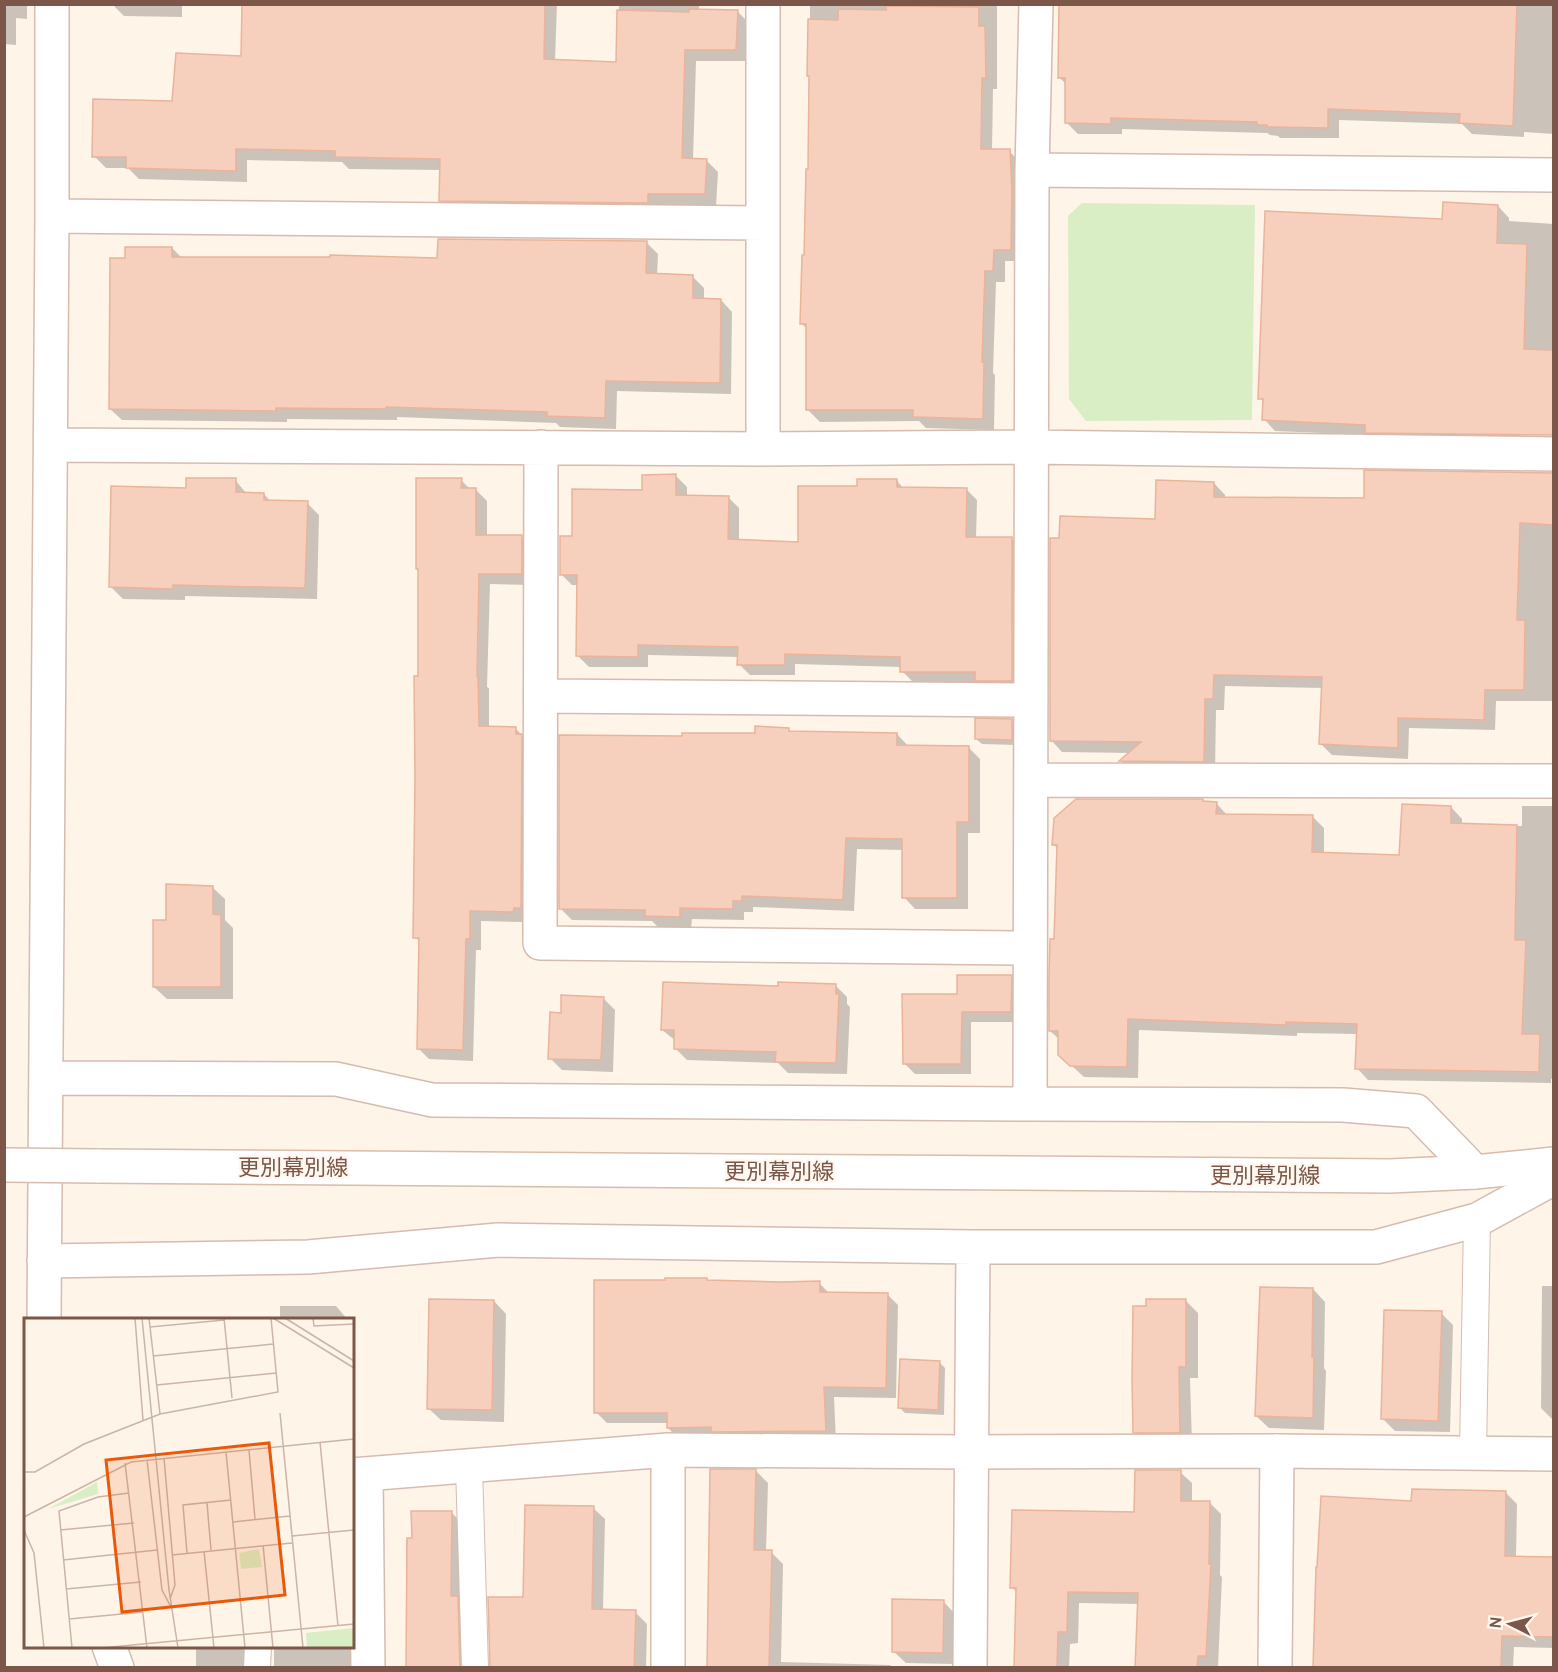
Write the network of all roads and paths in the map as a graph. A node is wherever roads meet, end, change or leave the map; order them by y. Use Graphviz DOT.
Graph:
graph roads {
  1 [pos="52,4"];
  2 [pos="763,4"];
  3 [pos="1036,4"];
  4 [pos="1032,170"];
  5 [pos="1554,175"];
  6 [pos="52,216"];
  7 [pos="762,222"];
  8 [pos="51,445"];
  9 [pos="541,447"];
  10 [pos="1030,447"];
  11 [pos="763,449"];
  12 [pos="1554,454"];
  13 [pos="541,696"];
  14 [pos="1031,700"];
  15 [pos="1031,780"];
  16 [pos="1554,781"];
  17 [pos="1030,948"];
  18 [pos="46,1078"];
  19 [pos="1030,1104"];
  20 [pos="1554,1164"];
  21 [pos="4,1165"];
  22 [pos="1475,1172"];
  23 [pos="1554,1178"];
  24 [pos="1477,1220"];
  25 [pos="973,1247"];
  26 [pos="44,1261"];
  27 [pos="45,1318"];
  28 [pos="668,1450"];
  29 [pos="1277,1451"];
  30 [pos="971,1452"];
  31 [pos="1473,1453"];
  32 [pos="1554,1454"];
  33 [pos="470,1466"];
  34 [pos="359,1475"];
  35 [pos="109,1648"];
  36 [pos="258,1648"];
  37 [pos="117,1668"];
  38 [pos="257,1668"];
  39 [pos="368,1668"];
  40 [pos="475,1668"];
  41 [pos="668,1668"];
  42 [pos="970,1668"];
  43 [pos="1275,1668"];
  1 -- 6 [label="street"];
  2 -- 7 [label="street"];
  3 -- 4 [label="street"];
  4 -- 5 [label="street"];
  4 -- 10 [label="street"];
  6 -- 7 [label="street"];
  6 -- 8 [label="street"];
  7 -- 11 [label="street"];
  8 -- 9 [label="street"];
  8 -- 18 [label="street"];
  9 -- 11 [label="street"];
  9 -- 13 [label="street"];
  10 -- 11 [label="street"];
  10 -- 12 [label="street"];
  10 -- 14 [label="street"];
  13 -- 14 [label="street"];
  13 -- 17 [label="street"];
  14 -- 15 [label="street"];
  15 -- 16 [label="street"];
  15 -- 17 [label="street"];
  17 -- 19 [label="street"];
  18 -- 19 [label="street"];
  18 -- 26 [label="street"];
  19 -- 22 [label="street"];
  20 -- 22 [label="street, 更別幕別線"];
  21 -- 22 [label="street, 更別幕別線, bridge"];
  23 -- 24 [label="street"];
  24 -- 25 [label="street"];
  24 -- 31 [label="lane"];
  25 -- 26 [label="street"];
  25 -- 30 [label="street"];
  26 -- 27 [label="street"];
  28 -- 30 [label="street"];
  28 -- 33 [label="street"];
  28 -- 41 [label="street"];
  29 -- 30 [label="street"];
  29 -- 31 [label="street"];
  29 -- 43 [label="street"];
  30 -- 42 [label="street"];
  31 -- 32 [label="street"];
  33 -- 34 [label="street"];
  33 -- 40 [label="lane"];
  34 -- 39 [label="street"];
  35 -- 37 [label="street"];
  36 -- 38 [label="lane"];
}
